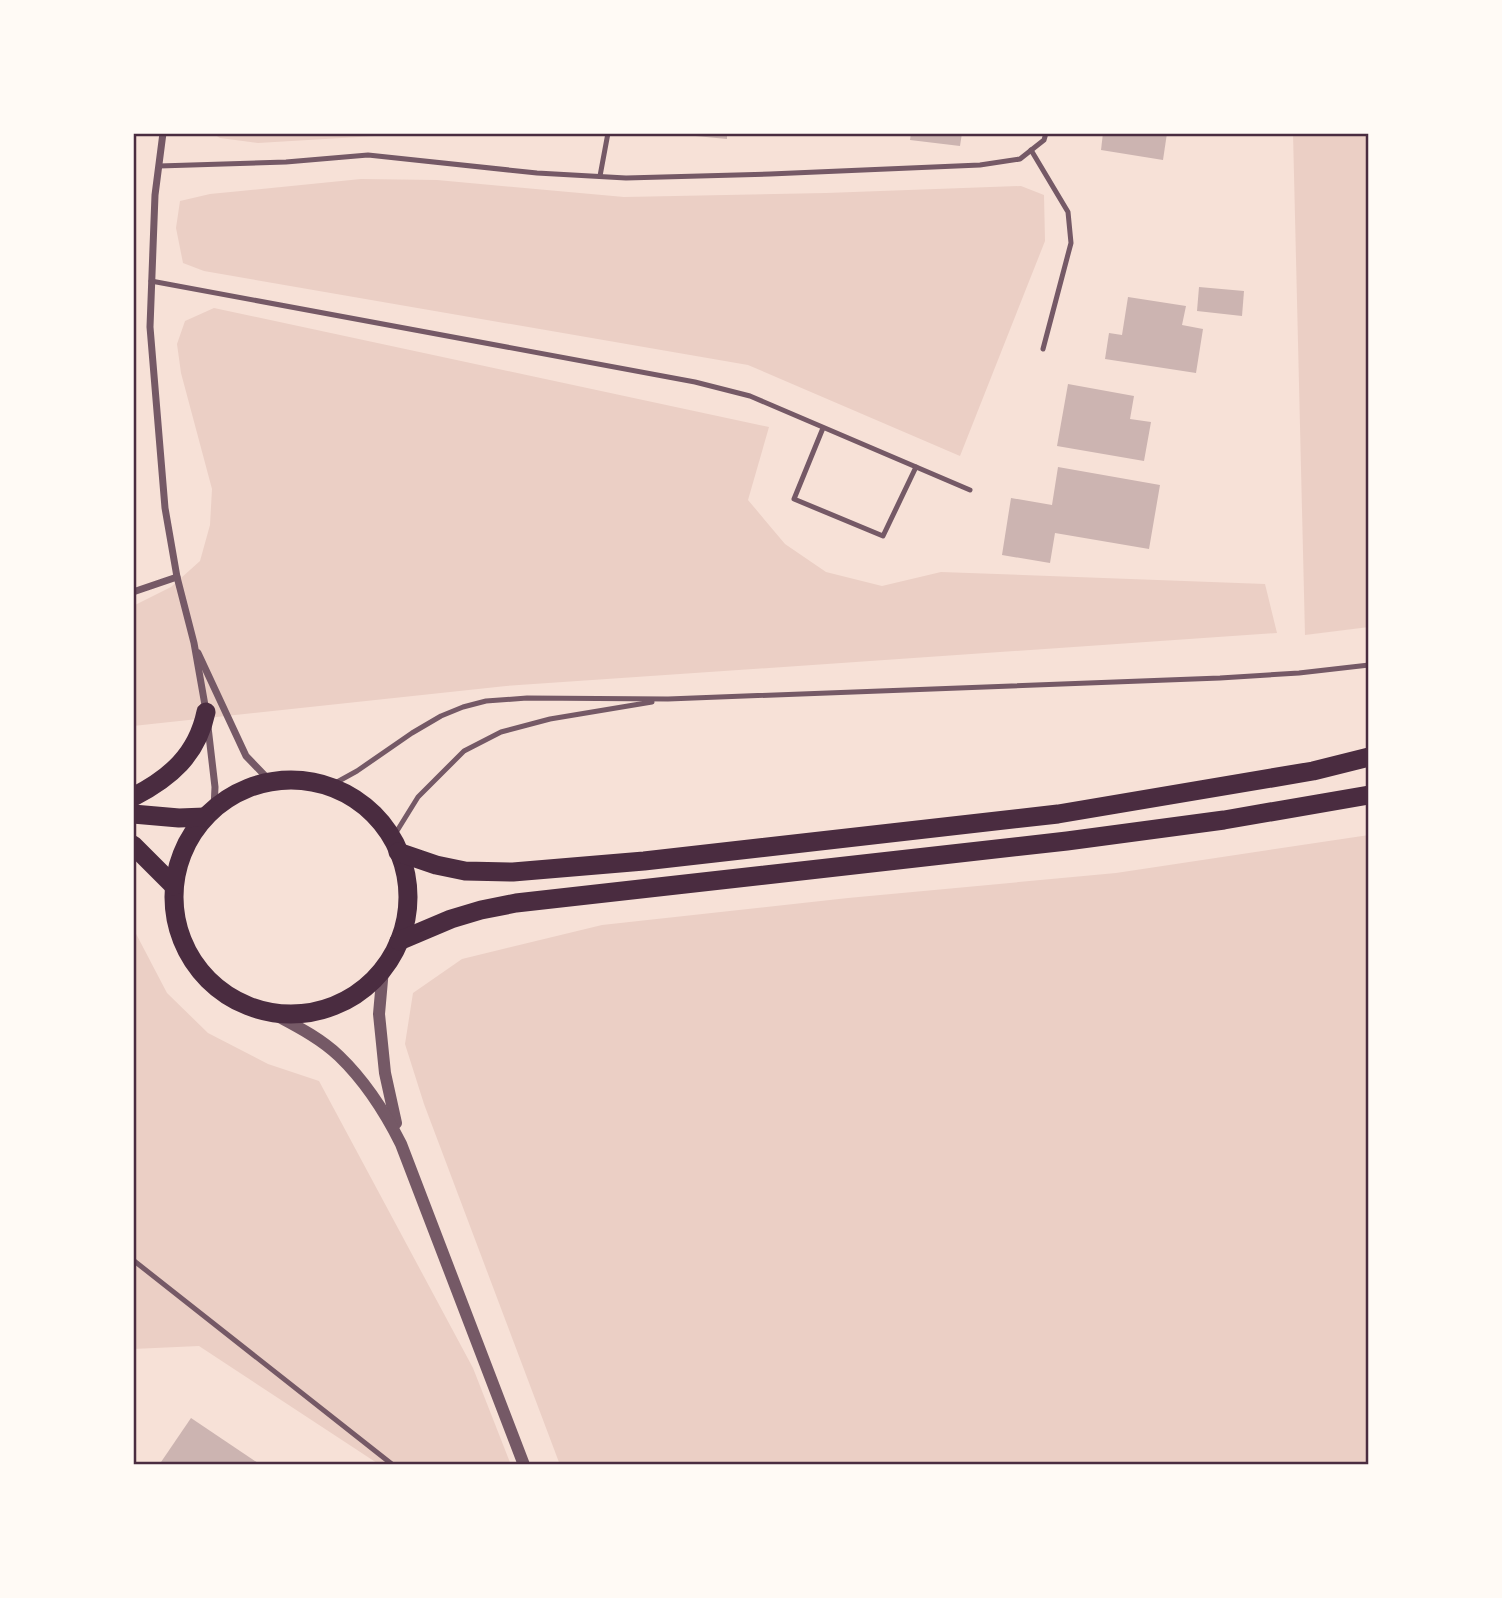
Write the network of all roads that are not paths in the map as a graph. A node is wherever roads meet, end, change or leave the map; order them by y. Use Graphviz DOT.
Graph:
graph roads {
  1 [pos="163,133"];
  2 [pos="608,133"];
  3 [pos="1046,133"];
  4 [pos="1031,150"];
  5 [pos="159,166"];
  6 [pos="600,176"];
  7 [pos="151,281"];
  8 [pos="1042,349"];
  9 [pos="823,428"];
  10 [pos="916,467"];
  11 [pos="970,490"];
  12 [pos="177,577"];
  13 [pos="133,582"];
  14 [pos="136,591"];
  15 [pos="194,643"];
  16 [pos="1369,665"];
  17 [pos="668,699"];
  18 [pos="206,712"];
  19 [pos="1369,757"];
  20 [pos="271,782"];
  21 [pos="328,787"];
  22 [pos="1369,795"];
  23 [pos="133,797"];
  24 [pos="210,813"];
  25 [pos="133,814"];
  26 [pos="133,845"];
  27 [pos="395,846"];
  28 [pos="174,886"];
  29 [pos="399,941"];
  30 [pos="383,969"];
  31 [pos="270,1012"];
  32 [pos="401,1144"];
  33 [pos="133,1260"];
  34 [pos="393,1465"];
  35 [pos="524,1465"];
  1 -- 5 [label="street"];
  2 -- 6 [label="lane"];
  3 -- 4 [label="lane"];
  4 -- 6 [label="lane"];
  4 -- 8 [label="lane"];
  5 -- 6 [label="lane"];
  5 -- 7 [label="street"];
  7 -- 9 [label="lane"];
  7 -- 12 [label="street"];
  9 -- 10 [label="lane"];
  9 -- 10 [label="lane"];
  10 -- 11 [label="lane"];
  12 -- 14 [label="street"];
  12 -- 15 [label="street"];
  13 -- 14 [label="lane"];
  15 -- 18 [label="street"];
  15 -- 20 [label="street"];
  16 -- 17 [label="lane"];
  17 -- 21 [label="lane"];
  17 -- 27 [label="lane"];
  18 -- 23 [label="highway"];
  18 -- 24 [label="street"];
  19 -- 27 [label="highway"];
  20 -- 21 [label="highway"];
  20 -- 24 [label="highway"];
  21 -- 27 [label="highway"];
  22 -- 29 [label="highway"];
  24 -- 25 [label="highway"];
  24 -- 28 [label="highway"];
  26 -- 28 [label="highway"];
  27 -- 29 [label="highway"];
  28 -- 31 [label="highway"];
  29 -- 30 [label="highway"];
  30 -- 31 [label="highway"];
  30 -- 32 [label="street"];
  31 -- 32 [label="street"];
  32 -- 35 [label="street"];
  33 -- 34 [label="lane"];
}
